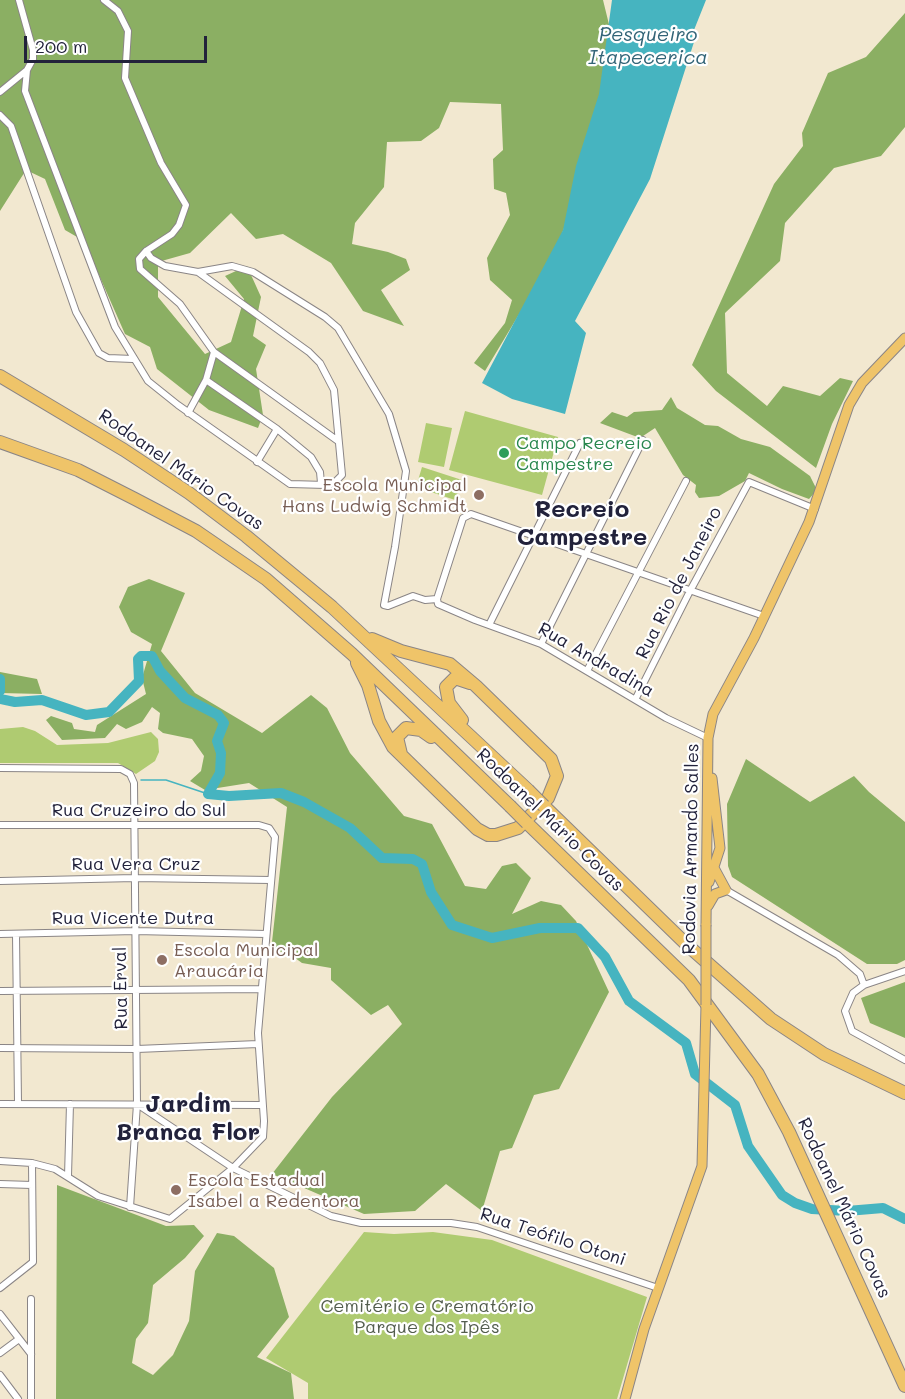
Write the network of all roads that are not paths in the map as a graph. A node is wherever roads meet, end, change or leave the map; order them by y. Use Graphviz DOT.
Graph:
graph roads {
  1 [pos="19,0"];
  2 [pos="104,0"];
  3 [pos="27,70"];
  4 [pos="0,93"];
  5 [pos="0,115"];
  6 [pos="146,251"];
  7 [pos="198,272"];
  8 [pos="905,338"];
  9 [pos="214,352"];
  10 [pos="133,358"];
  11 [pos="0,376"];
  12 [pos="206,380"];
  13 [pos="188,413"];
  14 [pos="277,429"];
  15 [pos="643,440"];
  16 [pos="338,441"];
  17 [pos="0,442"];
  18 [pos="580,443"];
  19 [pos="257,462"];
  20 [pos="686,481"];
  21 [pos="321,483"];
  22 [pos="815,509"];
  23 [pos="534,536"];
  24 [pos="586,553"];
  25 [pos="640,570"];
  26 [pos="690,591"];
  27 [pos="437,599"];
  28 [pos="764,616"];
  29 [pos="489,625"];
  30 [pos="366,637"];
  31 [pos="541,644"];
  32 [pos="352,654"];
  33 [pos="588,669"];
  34 [pos="476,686"];
  35 [pos="636,698"];
  36 [pos="708,738"];
  37 [pos="478,742"];
  38 [pos="457,754"];
  39 [pos="401,755"];
  40 [pos="709,764"];
  41 [pos="0,768"];
  42 [pos="135,824"];
  43 [pos="0,825"];
  44 [pos="706,854"];
  45 [pos="714,868"];
  46 [pos="135,878"];
  47 [pos="272,880"];
  48 [pos="0,881"];
  49 [pos="714,881"];
  50 [pos="726,890"];
  51 [pos="706,891"];
  52 [pos="706,908"];
  53 [pos="136,931"];
  54 [pos="0,934"];
  55 [pos="16,934"];
  56 [pos="266,934"];
  57 [pos="905,971"];
  58 [pos="864,985"];
  59 [pos="261,989"];
  60 [pos="0,991"];
  61 [pos="18,991"];
  62 [pos="136,991"];
  63 [pos="258,1044"];
  64 [pos="0,1048"];
  65 [pos="18,1048"];
  66 [pos="137,1049"];
  67 [pos="905,1060"];
  68 [pos="905,1093"];
  69 [pos="18,1103"];
  70 [pos="0,1104"];
  71 [pos="70,1104"];
  72 [pos="137,1104"];
  73 [pos="261,1105"];
  74 [pos="0,1161"];
  75 [pos="32,1163"];
  76 [pos="233,1168"];
  77 [pos="68,1176"];
  78 [pos="0,1184"];
  79 [pos="32,1185"];
  80 [pos="130,1208"];
  81 [pos="658,1287"];
  82 [pos="0,1288"];
  83 [pos="31,1299"];
  84 [pos="0,1314"];
  85 [pos="19,1338"];
  86 [pos="0,1353"];
  87 [pos="31,1354"];
  88 [pos="0,1375"];
  89 [pos="905,1386"];
  90 [pos="18,1399"];
  91 [pos="31,1399"];
  92 [pos="625,1399"];
  1 -- 3 [label="street"];
  2 -- 6 [label="street"];
  3 -- 4 [label="street"];
  3 -- 10 [label="street"];
  5 -- 10 [label="street"];
  6 -- 7 [label="street"];
  6 -- 9 [label="street"];
  7 -- 16 [label="street"];
  7 -- 27 [label="street"];
  8 -- 22 [label="main road, Rodovia Armando Salles"];
  9 -- 12 [label="street"];
  9 -- 16 [label="street"];
  10 -- 13 [label="street"];
  11 -- 30 [label="highway, Rodoanel Mário Covas"];
  12 -- 13 [label="street"];
  12 -- 14 [label="street"];
  13 -- 19 [label="street"];
  14 -- 19 [label="street"];
  14 -- 21 [label="street"];
  15 -- 24 [label="street"];
  16 -- 21 [label="street"];
  17 -- 32 [label="highway, Rodoanel Mário Covas"];
  18 -- 23 [label="street"];
  19 -- 21 [label="street"];
  20 -- 25 [label="street"];
  22 -- 26 [label="street, Rua Rio de Janeiro"];
  22 -- 28 [label="main road, Rodovia Armando Salles"];
  23 -- 24 [label="street"];
  23 -- 27 [label="street"];
  23 -- 29 [label="street"];
  24 -- 25 [label="street"];
  24 -- 31 [label="street"];
  25 -- 26 [label="street"];
  25 -- 33 [label="street"];
  26 -- 28 [label="street"];
  26 -- 35 [label="street, Rua Rio de Janeiro"];
  27 -- 29 [label="street, Rua Andradina"];
  28 -- 36 [label="main road, Rodovia Armando Salles"];
  29 -- 31 [label="street, Rua Andradina"];
  30 -- 34 [label="highway"];
  30 -- 37 [label="highway, Rodoanel Mário Covas"];
  31 -- 33 [label="street, Rua Andradina"];
  32 -- 38 [label="highway, Rodoanel Mário Covas"];
  32 -- 39 [label="highway"];
  33 -- 35 [label="street, Rua Andradina"];
  34 -- 37 [label="highway"];
  34 -- 39 [label="highway"];
  35 -- 36 [label="street, Rua Andradina"];
  36 -- 40 [label="main road, Rodovia Armando Salles"];
  37 -- 68 [label="highway, Rodoanel Mário Covas, bridge"];
  38 -- 39 [label="highway"];
  38 -- 89 [label="highway, Rodoanel Mário Covas, bridge"];
  40 -- 44 [label="main road, Rodovia Armando Salles"];
  40 -- 45 [label="main road"];
  41 -- 42 [label="street, Rua Erval"];
  42 -- 43 [label="street, Rua Cruzeiro do Sul"];
  42 -- 46 [label="street, Rua Erval"];
  42 -- 47 [label="street, Rua Cruzeiro do Sul"];
  44 -- 45 [label="main road"];
  44 -- 49 [label="main road"];
  44 -- 51 [label="main road, Rodovia Armando Salles"];
  45 -- 49 [label="main road"];
  45 -- 50 [label="main road"];
  46 -- 47 [label="street, Rua Vera Cruz"];
  46 -- 48 [label="street, Rua Vera Cruz"];
  46 -- 53 [label="street, Rua Erval"];
  47 -- 56 [label="street"];
  49 -- 50 [label="main road"];
  49 -- 51 [label="main road"];
  50 -- 52 [label="main road"];
  50 -- 58 [label="street"];
  51 -- 52 [label="main road, Rodovia Armando Salles"];
  52 -- 81 [label="main road, Rodovia Armando Salles, bridge"];
  53 -- 55 [label="street, Rua Vicente Dutra"];
  53 -- 56 [label="street, Rua Vicente Dutra"];
  53 -- 62 [label="street, Rua Erval"];
  54 -- 55 [label="street, Rua Vicente Dutra"];
  55 -- 61 [label="street"];
  56 -- 59 [label="street"];
  57 -- 58 [label="street"];
  58 -- 67 [label="street"];
  59 -- 62 [label="street"];
  59 -- 63 [label="street"];
  60 -- 61 [label="street"];
  61 -- 62 [label="street"];
  61 -- 65 [label="street"];
  62 -- 66 [label="street, Rua Erval"];
  63 -- 66 [label="street"];
  63 -- 73 [label="street"];
  64 -- 65 [label="street"];
  65 -- 66 [label="street"];
  65 -- 69 [label="street"];
  66 -- 72 [label="street, Rua Erval"];
  69 -- 70 [label="street"];
  69 -- 71 [label="street"];
  71 -- 72 [label="street"];
  71 -- 77 [label="street"];
  72 -- 73 [label="street"];
  72 -- 76 [label="street, Rua Teófilo Otoni"];
  72 -- 80 [label="street, Rua Erval"];
  73 -- 76 [label="street"];
  74 -- 75 [label="street"];
  75 -- 77 [label="street"];
  75 -- 79 [label="street"];
  76 -- 80 [label="street"];
  76 -- 81 [label="street, Rua Teófilo Otoni"];
  77 -- 80 [label="street"];
  78 -- 79 [label="street"];
  79 -- 82 [label="street"];
  81 -- 92 [label="main road, Rodovia Armando Salles"];
  83 -- 87 [label="street"];
  84 -- 85 [label="street"];
  85 -- 86 [label="street"];
  85 -- 87 [label="street"];
  87 -- 91 [label="street"];
  88 -- 90 [label="street"];
}
